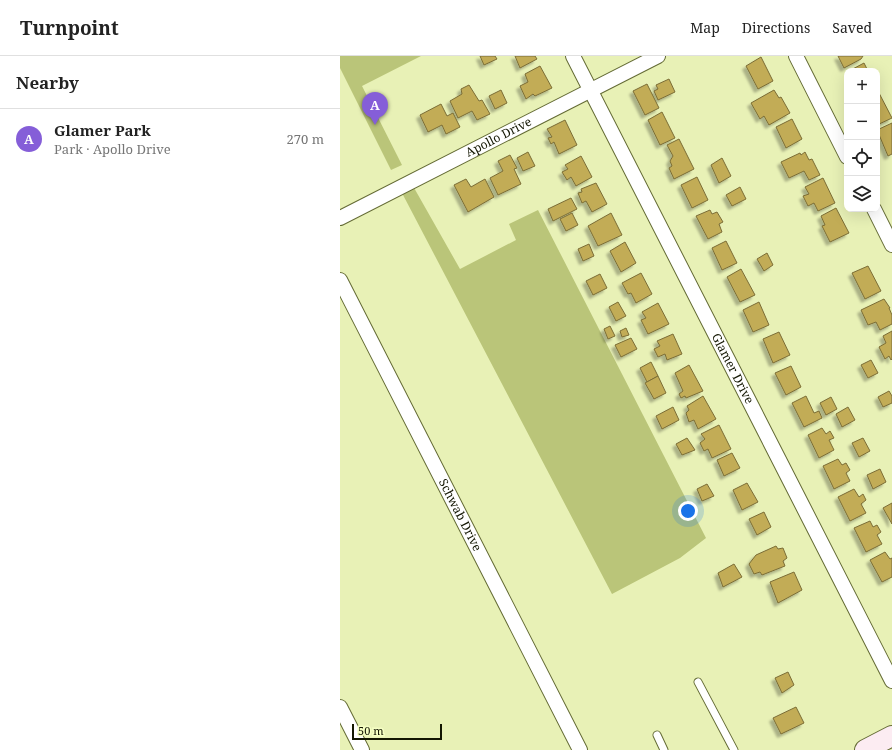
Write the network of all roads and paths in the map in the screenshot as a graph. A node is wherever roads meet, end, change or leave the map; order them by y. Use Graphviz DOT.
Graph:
graph roads {
  1 [pos="573,56"];
  2 [pos="658,56"];
  3 [pos="796,56"];
  4 [pos="591,90"];
  5 [pos="844,151"];
  6 [pos="876,212"];
  7 [pos="340,218"];
  8 [pos="892,245"];
  9 [pos="340,280"];
  10 [pos="892,681"];
  11 [pos="698,682"];
  12 [pos="340,707"];
  13 [pos="657,735"];
  14 [pos="892,736"];
  15 [pos="362,750"];
  16 [pos="580,750"];
  17 [pos="664,750"];
  18 [pos="734,750"];
  19 [pos="865,750"];
  1 -- 4 [label="street, Glamer Drive"];
  2 -- 4 [label="street, Apollo Drive"];
  3 -- 5 [label="street"];
  4 -- 7 [label="street, Apollo Drive"];
  4 -- 10 [label="street, Glamer Drive"];
  6 -- 8 [label="street"];
  9 -- 16 [label="street, Schwab Drive"];
  11 -- 18 [label="lane"];
  12 -- 15 [label="street"];
  13 -- 17 [label="lane"];
  14 -- 19 [label="street"];
}
